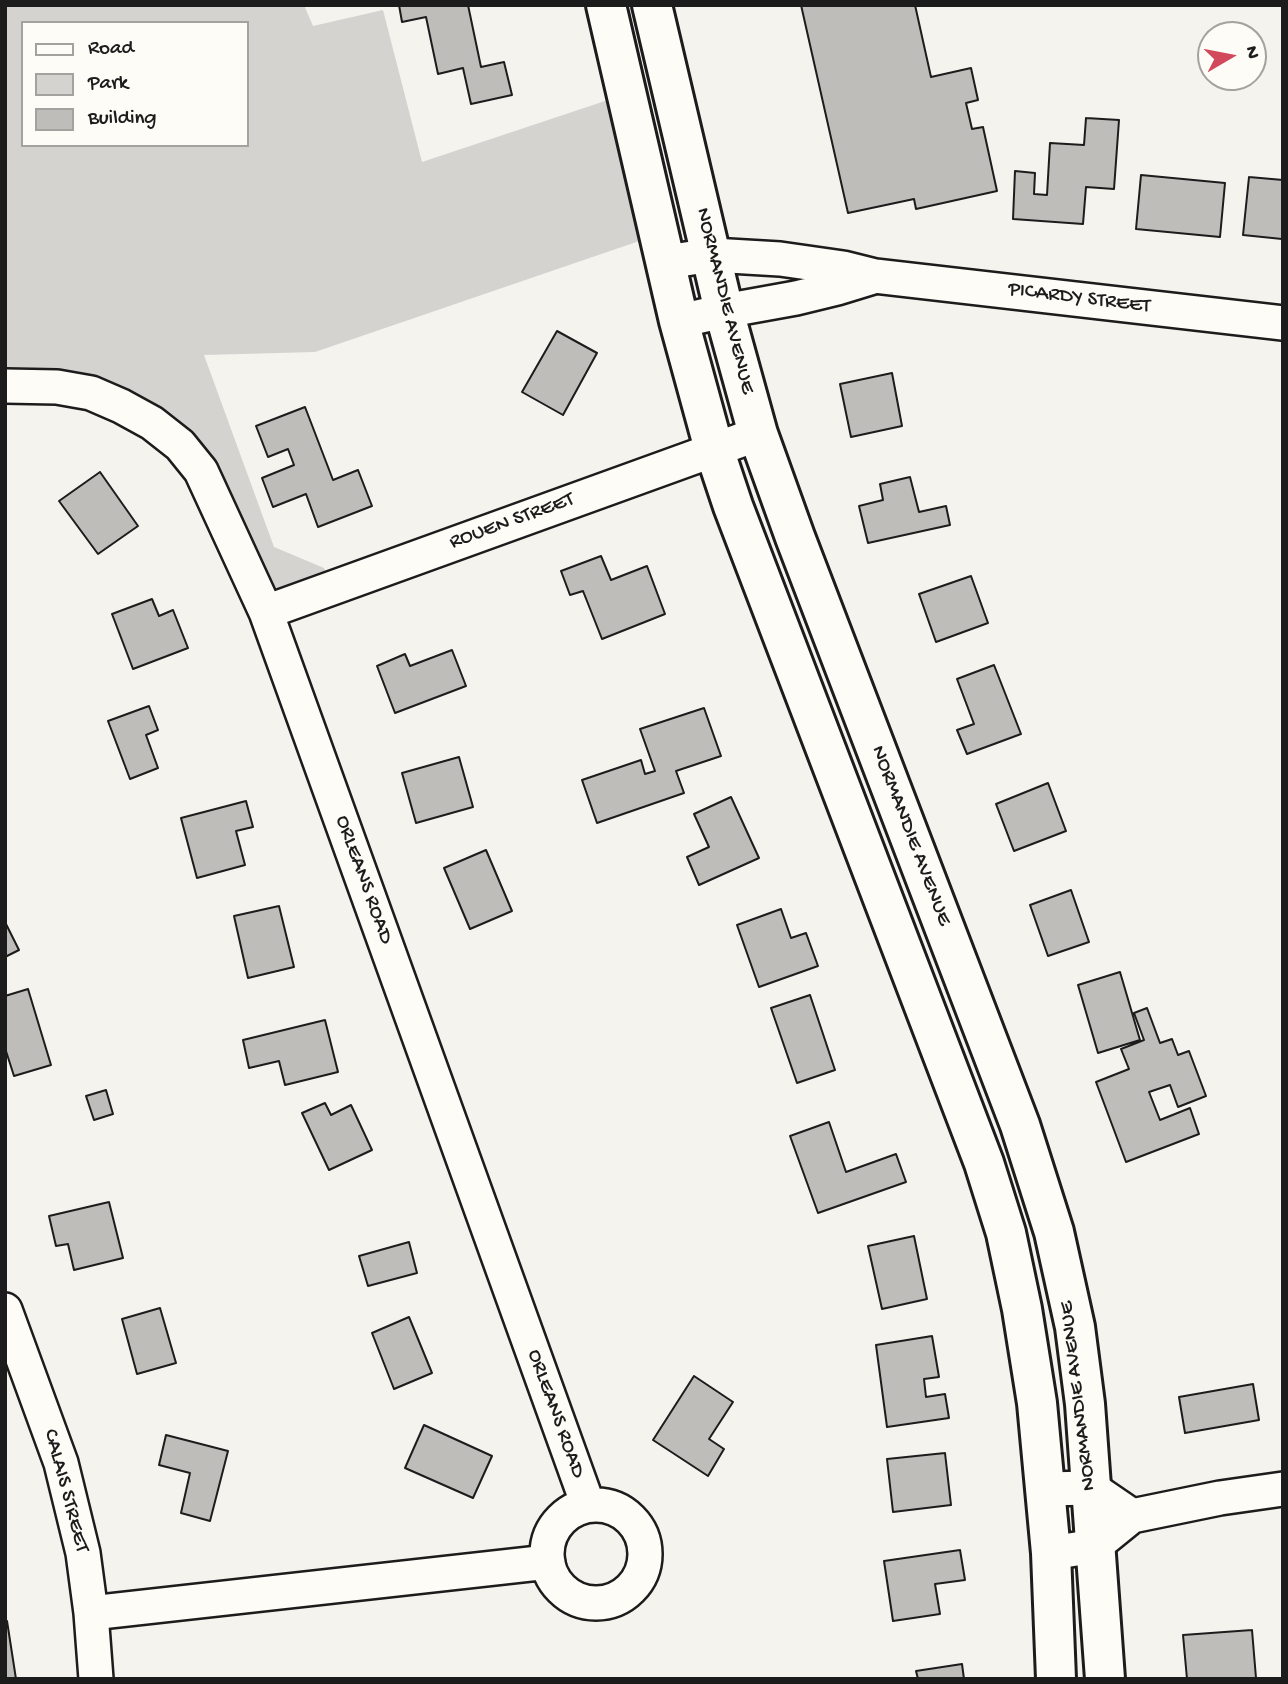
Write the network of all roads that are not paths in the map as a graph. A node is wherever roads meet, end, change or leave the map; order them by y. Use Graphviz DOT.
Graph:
graph roads {
  1 [pos="606,5"];
  2 [pos="652,5"];
  3 [pos="712,255"];
  4 [pos="666,262"];
  5 [pos="875,276"];
  6 [pos="724,310"];
  7 [pos="680,321"];
  8 [pos="1283,323"];
  9 [pos="5,386"];
  10 [pos="758,434"];
  11 [pos="714,449"];
  12 [pos="266,612"];
  13 [pos="5,1310"];
  14 [pos="1091,1488"];
  15 [pos="1045,1489"];
  16 [pos="1283,1489"];
  17 [pos="588,1505"];
  18 [pos="1132,1516"];
  19 [pos="1096,1546"];
  20 [pos="1051,1553"];
  21 [pos="548,1562"];
  22 [pos="91,1613"];
  23 [pos="96,1679"];
  24 [pos="1056,1679"];
  25 [pos="1105,1679"];
  1 -- 4 [label="street, NORMANDIE AVENUE"];
  2 -- 3 [label="street, NORMANDIE AVENUE"];
  3 -- 4 [label="street, PICARDY STREET"];
  3 -- 5 [label="street, PICARDY STREET"];
  3 -- 6 [label="street, NORMANDIE AVENUE"];
  4 -- 7 [label="street, NORMANDIE AVENUE"];
  5 -- 6 [label="street, PICARDY STREET"];
  5 -- 8 [label="street, PICARDY STREET"];
  6 -- 7 [label="street, PICARDY STREET"];
  6 -- 10 [label="street, NORMANDIE AVENUE"];
  7 -- 11 [label="street, NORMANDIE AVENUE"];
  9 -- 12 [label="street, ORLEANS ROAD"];
  10 -- 11 [label="street, ROUEN STREET"];
  10 -- 14 [label="street, NORMANDIE AVENUE"];
  11 -- 12 [label="street, ROUEN STREET"];
  11 -- 15 [label="street, NORMANDIE AVENUE"];
  12 -- 17 [label="street, ORLEANS ROAD"];
  13 -- 22 [label="street, CALAIS STREET"];
  14 -- 15 [label="street"];
  14 -- 18 [label="street"];
  14 -- 19 [label="street, NORMANDIE AVENUE"];
  15 -- 20 [label="street, NORMANDIE AVENUE"];
  16 -- 18 [label="street"];
  17 -- 21 [label="street"];
  17 -- 21 [label="street"];
  18 -- 19 [label="street"];
  19 -- 20 [label="street"];
  19 -- 25 [label="street, NORMANDIE AVENUE"];
  20 -- 24 [label="street, NORMANDIE AVENUE"];
  21 -- 22 [label="street"];
  22 -- 23 [label="street, CALAIS STREET"];
}
